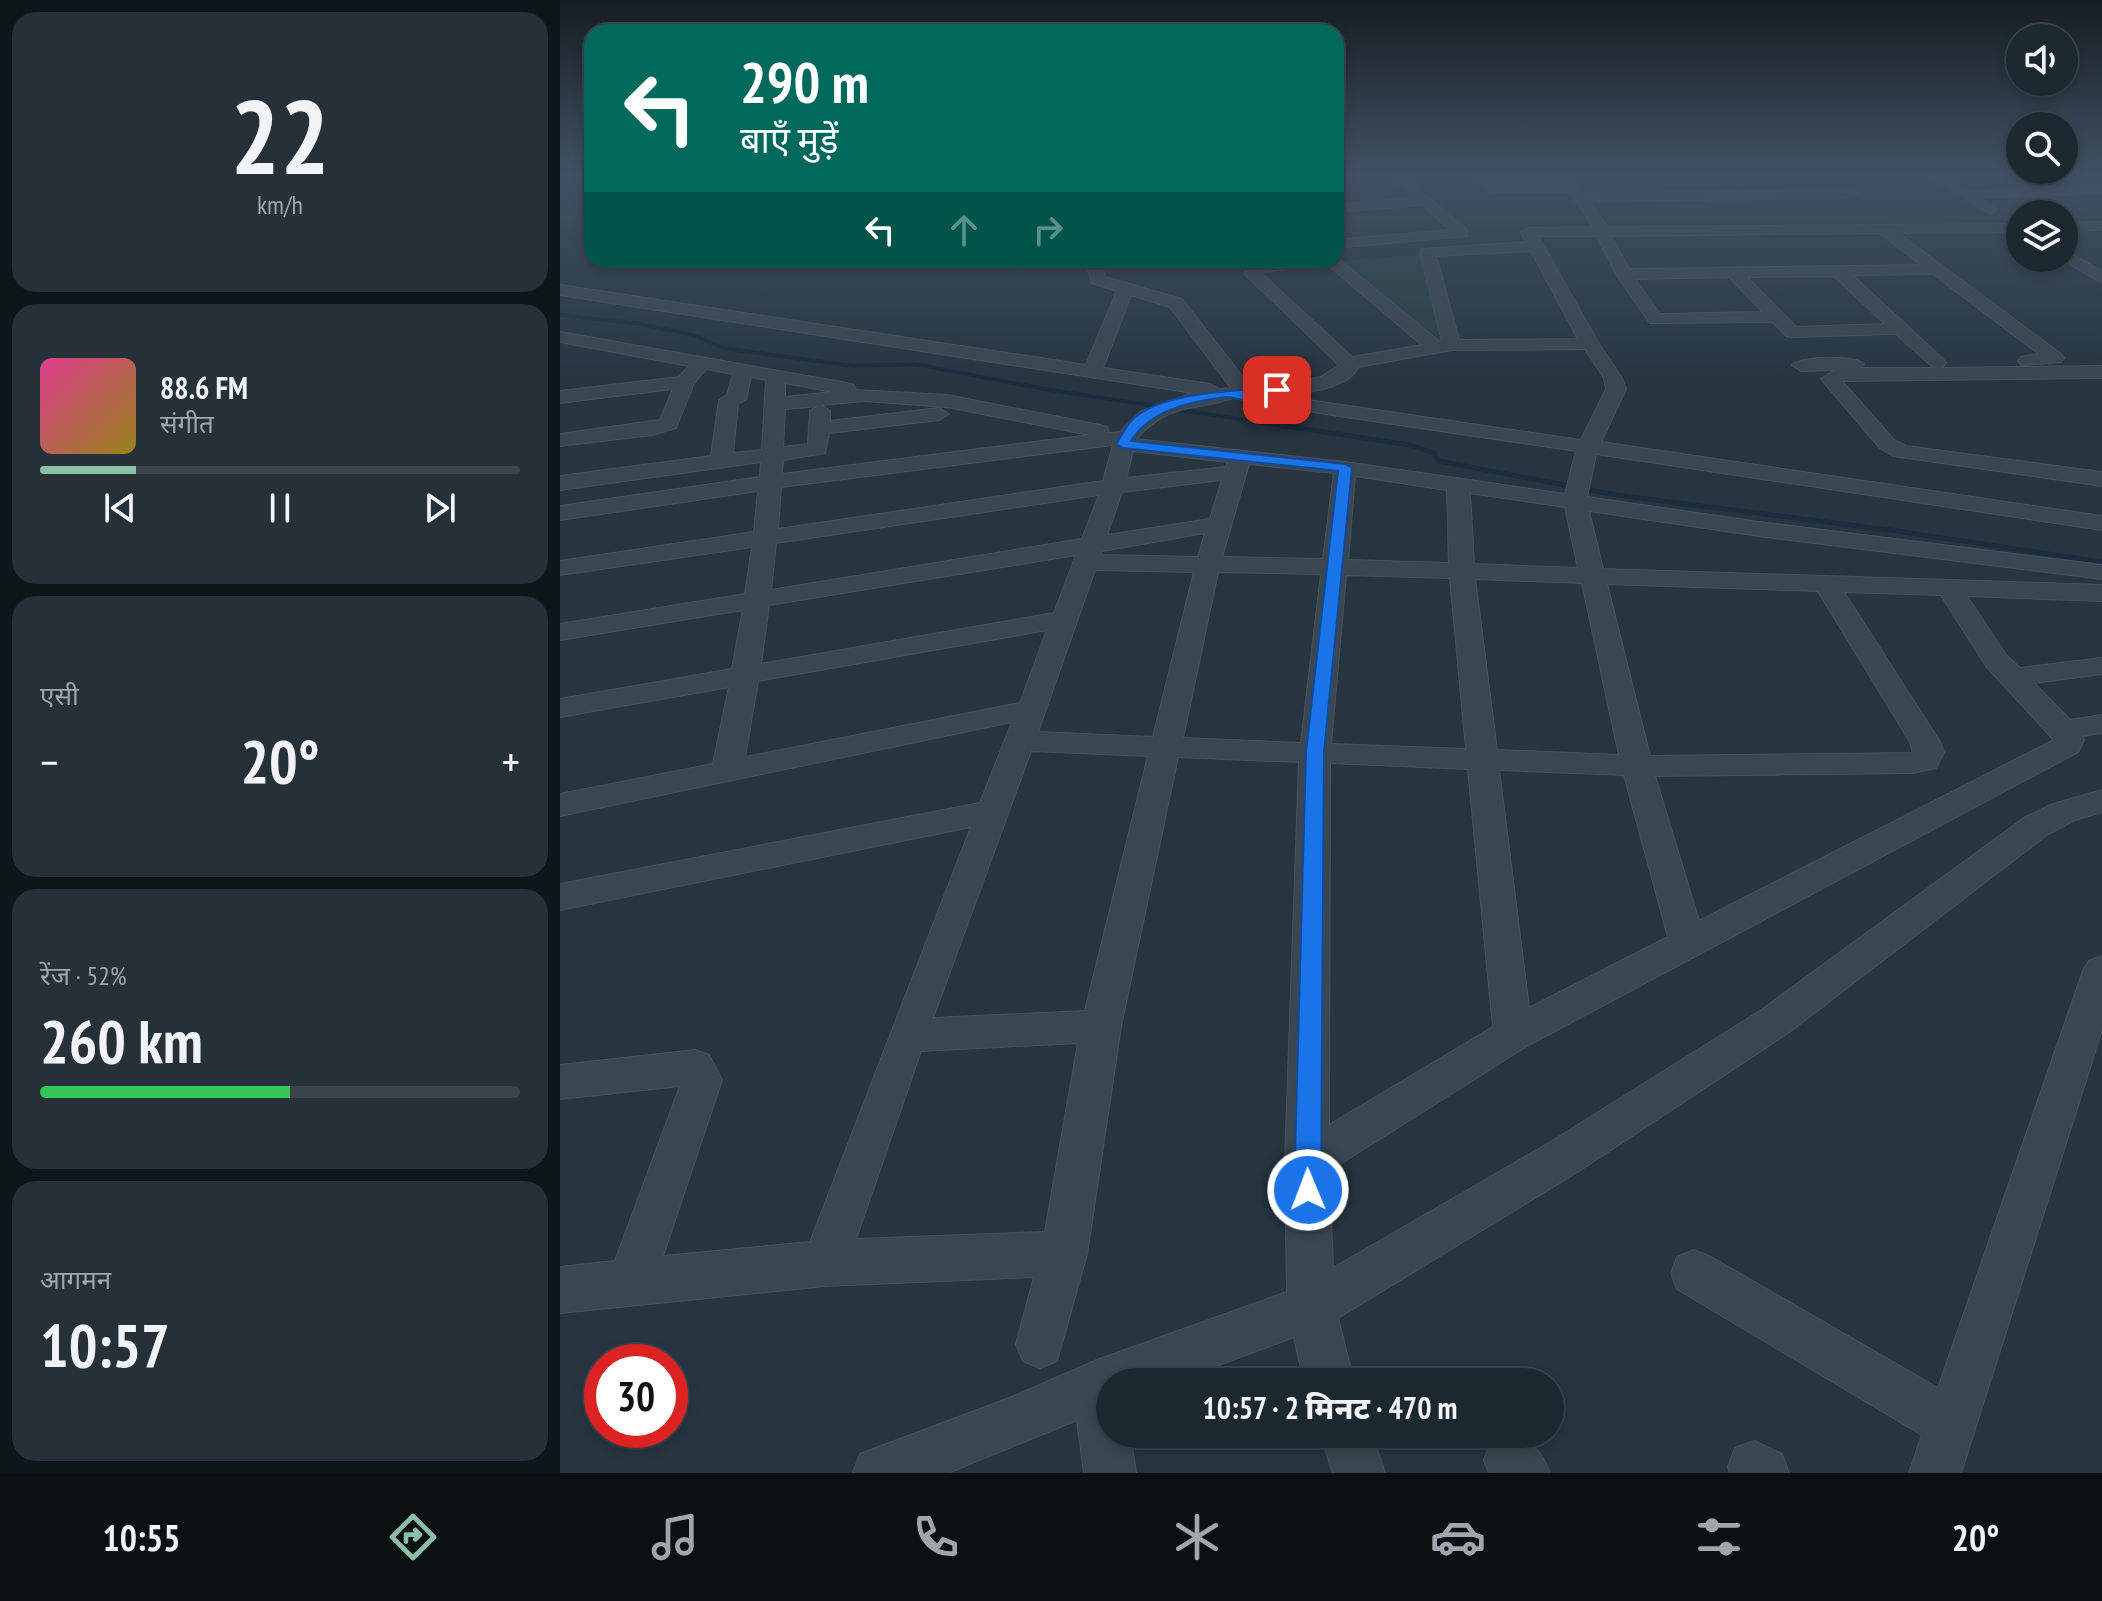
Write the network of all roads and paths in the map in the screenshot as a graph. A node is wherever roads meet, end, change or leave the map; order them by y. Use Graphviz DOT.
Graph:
graph roads {
  1 [pos="1502,243"];
  2 [pos="1534,243"];
  3 [pos="1607,243"];
  4 [pos="1908,243"];
  5 [pos="1427,252"];
  6 [pos="2078,254"];
  7 [pos="1344,259"];
  8 [pos="2078,263"];
  9 [pos="1094,268"];
  10 [pos="1256,268"];
  11 [pos="1343,268"];
  12 [pos="1939,269"];
  13 [pos="2102,269"];
  14 [pos="1838,271"];
  15 [pos="1734,273"];
  16 [pos="1624,274"];
  17 [pos="2102,278"];
  18 [pos="560,290"];
  19 [pos="1125,290"];
  20 [pos="1776,317"];
  21 [pos="1898,329"];
  22 [pos="560,337"];
  23 [pos="1590,344"];
  24 [pos="1444,346"];
  25 [pos="664,355"];
  26 [pos="702,362"];
  27 [pos="1348,363"];
  28 [pos="1937,363"];
  29 [pos="1801,365"];
  30 [pos="743,369"];
  31 [pos="1093,371"];
  32 [pos="2102,372"];
  33 [pos="560,382"];
  34 [pos="685,382"];
  35 [pos="641,384"];
  36 [pos="613,391"];
  37 [pos="776,391"];
  38 [pos="864,395"];
  39 [pos="1242,395"];
  40 [pos="560,397"];
  41 [pos="732,399"];
  42 [pos="819,401"];
  43 [pos="967,404"];
  44 [pos="674,407"];
  45 [pos="604,425"];
  46 [pos="820,428"];
  47 [pos="1132,432"];
  48 [pos="560,440"];
  49 [pos="1589,445"];
  50 [pos="775,455"];
  51 [pos="721,461"];
  52 [pos="1238,464"];
  53 [pos="1345,468"];
  54 [pos="2102,479"];
  55 [pos="771,482"];
  56 [pos="560,483"];
  57 [pos="1458,484"];
  58 [pos="1113,486"];
  59 [pos="1577,488"];
  60 [pos="560,513"];
  61 [pos="2102,523"];
  62 [pos="1220,524"];
  63 [pos="1759,529"];
  64 [pos="763,536"];
  65 [pos="1088,553"];
  66 [pos="1208,563"];
  67 [pos="1335,567"];
  68 [pos="560,568"];
  69 [pos="1462,572"];
  70 [pos="2102,572"];
  71 [pos="1593,575"];
  72 [pos="1781,583"];
  73 [pos="1827,585"];
  74 [pos="1949,588"];
  75 [pos="2102,593"];
  76 [pos="757,600"];
  77 [pos="1064,619"];
  78 [pos="560,632"];
  79 [pos="2102,666"];
  80 [pos="748,674"];
  81 [pos="2011,678"];
  82 [pos="560,708"];
  83 [pos="2102,724"];
  84 [pos="1026,725"];
  85 [pos="2063,730"];
  86 [pos="1164,746"];
  87 [pos="1315,752"];
  88 [pos="1483,760"];
  89 [pos="1637,766"];
  90 [pos="727,772"];
  91 [pos="2102,801"];
  92 [pos="560,805"];
  93 [pos="995,811"];
  94 [pos="560,897"];
  95 [pos="1688,944"];
  96 [pos="2102,971"];
  97 [pos="1101,1026"];
  98 [pos="1513,1035"];
  99 [pos="907,1036"];
  100 [pos="560,1082"];
  101 [pos="1307,1161"];
  102 [pos="1064,1254"];
  103 [pos="825,1263"];
  104 [pos="1694,1273"];
  105 [pos="631,1281"];
  106 [pos="560,1290"];
  107 [pos="1311,1307"];
  108 [pos="1040,1344"];
  109 [pos="1144,1368"];
  110 [pos="1326,1368"];
  111 [pos="1096,1385"];
  112 [pos="1951,1424"];
  113 [pos="1106,1448"];
  114 [pos="1351,1448"];
  115 [pos="879,1473"];
  116 [pos="1110,1473"];
  117 [pos="1359,1473"];
  118 [pos="1935,1473"];
  1 -- 5 [label="street"];
  2 -- 23 [label="street"];
  3 -- 16 [label="street"];
  4 -- 12 [label="street"];
  5 -- 7 [label="street"];
  5 -- 24 [label="street"];
  6 -- 13 [label="street"];
  8 -- 17 [label="street"];
  9 -- 19 [label="street"];
  10 -- 27 [label="street"];
  11 -- 24 [label="street"];
  12 -- 14 [label="street"];
  12 -- 28 [label="street"];
  14 -- 15 [label="street"];
  14 -- 21 [label="street"];
  15 -- 16 [label="street"];
  15 -- 20 [label="street"];
  16 -- 20 [label="street"];
  18 -- 31 [label="street"];
  19 -- 31 [label="street"];
  19 -- 39 [label="street"];
  20 -- 21 [label="street"];
  21 -- 28 [label="street"];
  22 -- 25 [label="street"];
  23 -- 24 [label="street"];
  23 -- 49 [label="street"];
  24 -- 27 [label="street"];
  25 -- 26 [label="street"];
  25 -- 35 [label="street"];
  26 -- 30 [label="street"];
  26 -- 34 [label="street"];
  27 -- 39 [label="street"];
  28 -- 29 [label="street"];
  30 -- 37 [label="street"];
  30 -- 41 [label="street"];
  31 -- 39 [label="street"];
  32 -- 54 [label="street"];
  33 -- 35 [label="street"];
  34 -- 35 [label="street"];
  34 -- 44 [label="street"];
  35 -- 36 [label="street"];
  36 -- 40 [label="street"];
  36 -- 45 [label="street"];
  37 -- 38 [label="street"];
  37 -- 41 [label="street"];
  37 -- 42 [label="street"];
  37 -- 50 [label="street"];
  38 -- 42 [label="street"];
  38 -- 43 [label="street"];
  39 -- 47 [label="street"];
  39 -- 49 [label="street"];
  41 -- 44 [label="street"];
  41 -- 51 [label="street"];
  42 -- 46 [label="street"];
  43 -- 46 [label="street"];
  43 -- 47 [label="street"];
  44 -- 45 [label="street"];
  45 -- 48 [label="street"];
  46 -- 50 [label="street"];
  47 -- 52 [label="street"];
  47 -- 55 [label="street"];
  47 -- 58 [label="street"];
  49 -- 59 [label="street"];
  49 -- 61 [label="street"];
  50 -- 51 [label="street"];
  50 -- 55 [label="street"];
  51 -- 56 [label="street"];
  52 -- 53 [label="street"];
  52 -- 58 [label="street"];
  52 -- 62 [label="street"];
  53 -- 57 [label="street"];
  53 -- 67 [label="street"];
  55 -- 60 [label="street"];
  55 -- 64 [label="street"];
  57 -- 59 [label="street"];
  57 -- 69 [label="street"];
  58 -- 64 [label="street"];
  58 -- 65 [label="street"];
  59 -- 63 [label="street"];
  59 -- 71 [label="street"];
  62 -- 65 [label="street"];
  62 -- 66 [label="street"];
  63 -- 70 [label="street"];
  63 -- 72 [label="street"];
  64 -- 68 [label="street"];
  64 -- 76 [label="street"];
  65 -- 66 [label="street"];
  65 -- 76 [label="street"];
  65 -- 77 [label="street"];
  66 -- 67 [label="street"];
  66 -- 86 [label="street"];
  67 -- 69 [label="street"];
  67 -- 87 [label="street"];
  69 -- 71 [label="street"];
  69 -- 88 [label="street"];
  71 -- 72 [label="street"];
  71 -- 89 [label="street"];
  72 -- 73 [label="street"];
  73 -- 74 [label="street"];
  73 -- 89 [label="street"];
  74 -- 75 [label="street"];
  74 -- 81 [label="street"];
  76 -- 78 [label="street"];
  76 -- 80 [label="street"];
  77 -- 80 [label="street"];
  77 -- 84 [label="street"];
  79 -- 81 [label="street"];
  80 -- 82 [label="street"];
  80 -- 90 [label="street"];
  81 -- 85 [label="street"];
  83 -- 85 [label="street"];
  84 -- 86 [label="street"];
  84 -- 90 [label="street"];
  84 -- 93 [label="street"];
  85 -- 95 [label="street"];
  86 -- 87 [label="street"];
  86 -- 97 [label="street"];
  87 -- 88 [label="street"];
  87 -- 101 [label="street"];
  88 -- 89 [label="street"];
  88 -- 98 [label="street"];
  89 -- 95 [label="street"];
  90 -- 92 [label="street"];
  91 -- 107 [label="street"];
  93 -- 94 [label="street"];
  93 -- 99 [label="street"];
  95 -- 98 [label="street"];
  96 -- 112 [label="street"];
  97 -- 99 [label="street"];
  97 -- 102 [label="street"];
  98 -- 101 [label="street"];
  99 -- 103 [label="street"];
  100 -- 105 [label="street"];
  101 -- 107 [label="street"];
  102 -- 103 [label="street"];
  102 -- 108 [label="street"];
  103 -- 105 [label="street"];
  104 -- 112 [label="street"];
  105 -- 106 [label="street"];
  107 -- 109 [label="street"];
  107 -- 110 [label="street"];
  111 -- 115 [label="street"];
  112 -- 118 [label="street"];
  113 -- 116 [label="street"];
  114 -- 117 [label="street"];
}
